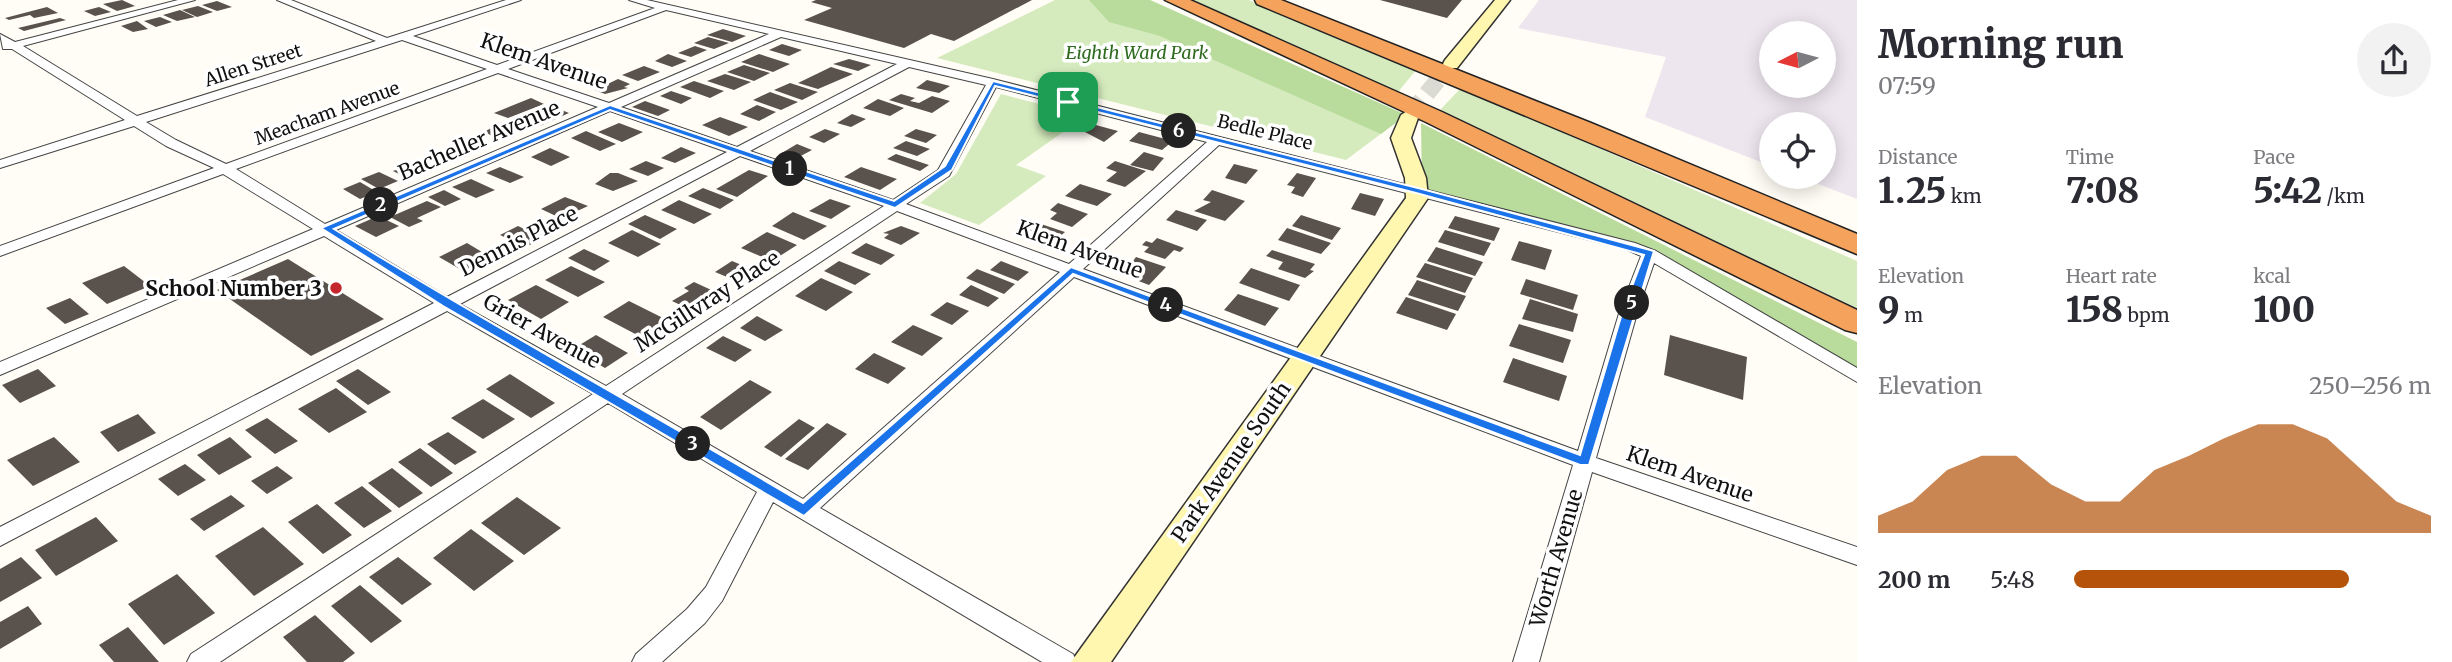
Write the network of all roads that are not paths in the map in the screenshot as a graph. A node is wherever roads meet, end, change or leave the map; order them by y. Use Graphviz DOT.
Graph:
graph roads {
  1 [pos="190,0"];
  2 [pos="282,0"];
  3 [pos="516,0"];
  4 [pos="634,0"];
  5 [pos="1174,0"];
  6 [pos="1264,0"];
  7 [pos="1503,0"];
  8 [pos="666,7"];
  9 [pos="782,33"];
  10 [pos="394,39"];
  11 [pos="4,44"];
  12 [pos="908,63"];
  13 [pos="1451,64"];
  14 [pos="497,69"];
  15 [pos="993,83"];
  16 [pos="610,107"];
  17 [pos="1410,115"];
  18 [pos="135,121"];
  19 [pos="1217,140"];
  20 [pos="740,152"];
  21 [pos="0,164"];
  22 [pos="225,169"];
  23 [pos="1419,191"];
  24 [pos="895,205"];
  25 [pos="326,228"];
  26 [pos="1857,245"];
  27 [pos="0,251"];
  28 [pos="1650,254"];
  29 [pos="1071,270"];
  30 [pos="447,304"];
  31 [pos="1857,323"];
  32 [pos="1305,357"];
  33 [pos="0,369"];
  34 [pos="1857,376"];
  35 [pos="607,394"];
  36 [pos="1584,461"];
  37 [pos="769,489"];
  38 [pos="804,510"];
  39 [pos="0,537"];
  40 [pos="1857,556"];
  41 [pos="200,662"];
  42 [pos="645,662"];
  43 [pos="1064,662"];
  44 [pos="1090,662"];
  45 [pos="1526,662"];
  1 -- 11 [label="street"];
  2 -- 10 [label="street, Klem Avenue"];
  3 -- 10 [label="street, Allen Street"];
  4 -- 8 [label="street, Bedle Place"];
  5 -- 31 [label="highway"];
  6 -- 26 [label="highway"];
  7 -- 13 [label="street"];
  8 -- 9 [label="street, Bedle Place"];
  8 -- 14 [label="street, Meacham Avenue"];
  9 -- 12 [label="street, Bedle Place"];
  9 -- 16 [label="street, Bacheller Avenue"];
  10 -- 14 [label="street, Klem Avenue"];
  10 -- 18 [label="street, Allen Street"];
  11 -- 18 [label="street, Grier Avenue"];
  12 -- 15 [label="street, Bedle Place"];
  12 -- 20 [label="street, Dennis Place"];
  14 -- 16 [label="street, Klem Avenue"];
  14 -- 22 [label="street, Meacham Avenue"];
  15 -- 19 [label="street, Bedle Place"];
  15 -- 24 [label="street, McGillvray Place"];
  16 -- 20 [label="street, Klem Avenue"];
  16 -- 25 [label="street, Bacheller Avenue"];
  17 -- 23 [label="street"];
  18 -- 21 [label="street, Allen Street"];
  18 -- 22 [label="street, Grier Avenue"];
  19 -- 23 [label="street, Bedle Place"];
  19 -- 29 [label="street"];
  20 -- 24 [label="street, Klem Avenue"];
  20 -- 30 [label="street, Dennis Place"];
  22 -- 25 [label="street, Grier Avenue"];
  22 -- 27 [label="street, Meacham Avenue"];
  23 -- 28 [label="street, Bedle Place"];
  23 -- 32 [label="street, Park Avenue South"];
  24 -- 29 [label="street, Klem Avenue"];
  24 -- 35 [label="street, McGillvray Place"];
  25 -- 30 [label="street, Grier Avenue"];
  25 -- 33 [label="street, Bacheller Avenue"];
  28 -- 34 [label="street, Bedle Place"];
  28 -- 36 [label="street, Worth Avenue"];
  29 -- 32 [label="street, Klem Avenue"];
  29 -- 38 [label="street"];
  30 -- 35 [label="street, Grier Avenue"];
  30 -- 39 [label="street, Dennis Place"];
  32 -- 36 [label="street, Klem Avenue"];
  32 -- 44 [label="street, Park Avenue South"];
  35 -- 37 [label="street, Grier Avenue"];
  35 -- 41 [label="street, McGillvray Place"];
  36 -- 40 [label="street, Klem Avenue"];
  36 -- 45 [label="street, Worth Avenue"];
  37 -- 38 [label="street, Grier Avenue"];
  37 -- 42 [label="street"];
  38 -- 43 [label="street, Grier Avenue"];
}
